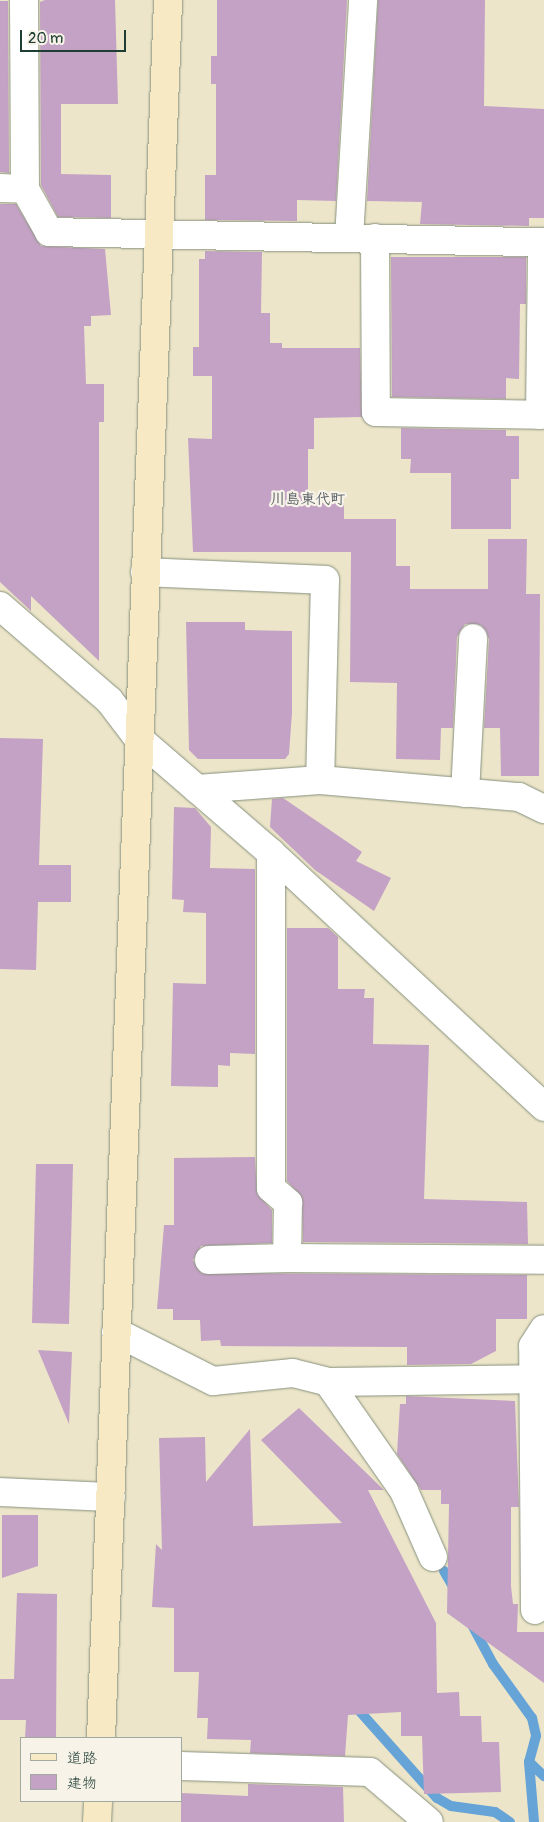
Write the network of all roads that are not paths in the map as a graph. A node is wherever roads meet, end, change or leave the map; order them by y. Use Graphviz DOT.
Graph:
graph roads {
  1 [pos="24,0"];
  2 [pos="168,0"];
  3 [pos="363,0"];
  4 [pos="13,189"];
  5 [pos="157,235"];
  6 [pos="349,238"];
  7 [pos="375,238"];
  8 [pos="543,242"];
  9 [pos="145,572"];
  10 [pos="0,606"];
  11 [pos="473,638"];
  12 [pos="138,738"];
  13 [pos="320,780"];
  14 [pos="197,789"];
  15 [pos="465,793"];
  16 [pos="544,809"];
  17 [pos="271,853"];
  18 [pos="544,1107"];
  19 [pos="287,1258"];
  20 [pos="210,1260"];
  21 [pos="544,1260"];
  22 [pos="544,1329"];
  23 [pos="116,1332"];
  24 [pos="533,1379"];
  25 [pos="328,1382"];
  26 [pos="0,1492"];
  27 [pos="111,1497"];
  28 [pos="432,1557"];
  29 [pos="535,1610"];
  30 [pos="101,1737"];
  31 [pos="182,1766"];
  32 [pos="98,1802"];
  33 [pos="425,1821"];
  34 [pos="97,1822"];
  1 -- 4 [label="street"];
  2 -- 5 [label="street"];
  3 -- 6 [label="street"];
  4 -- 5 [label="street"];
  5 -- 6 [label="street"];
  5 -- 9 [label="street"];
  6 -- 7 [label="street"];
  7 -- 8 [label="street"];
  7 -- 8 [label="street"];
  9 -- 12 [label="street"];
  9 -- 13 [label="street"];
  10 -- 12 [label="street"];
  11 -- 15 [label="street"];
  12 -- 14 [label="street"];
  12 -- 23 [label="street"];
  13 -- 14 [label="street"];
  13 -- 15 [label="street"];
  14 -- 17 [label="street"];
  15 -- 16 [label="street"];
  17 -- 18 [label="street"];
  17 -- 19 [label="street"];
  19 -- 20 [label="street"];
  19 -- 21 [label="street"];
  22 -- 24 [label="street"];
  23 -- 25 [label="street"];
  23 -- 27 [label="street"];
  24 -- 25 [label="street"];
  24 -- 29 [label="street"];
  25 -- 28 [label="street"];
  26 -- 27 [label="street"];
  27 -- 30 [label="street"];
  31 -- 33 [label="street"];
  32 -- 34 [label="street"];
}
